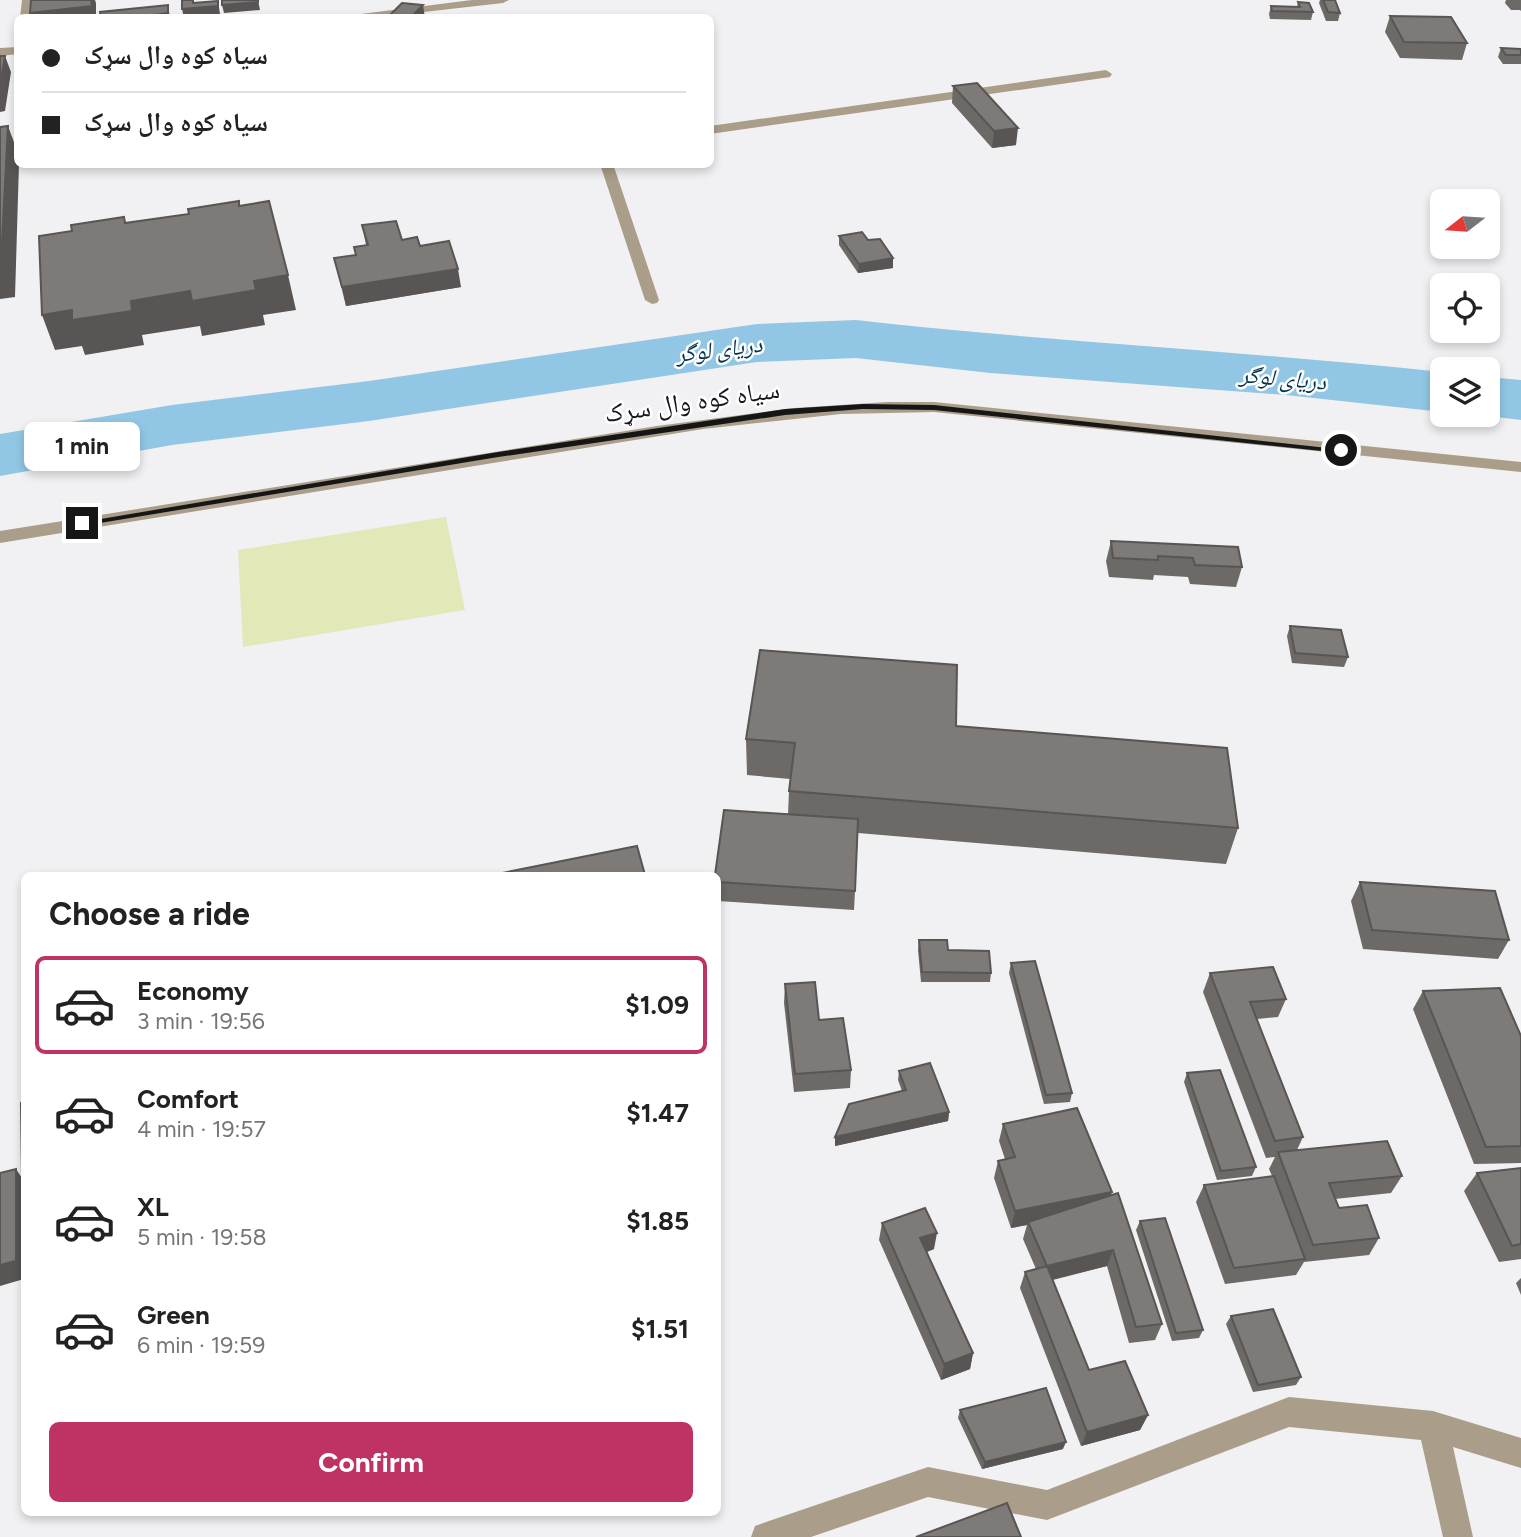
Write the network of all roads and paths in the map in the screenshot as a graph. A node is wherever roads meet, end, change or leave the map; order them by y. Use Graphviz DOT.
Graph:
graph roads {
  1 [pos="503,0"];
  2 [pos="372,14"];
  3 [pos="1106,74"];
  4 [pos="714,129"];
  5 [pos="607,168"];
  6 [pos="652,300"];
  7 [pos="1521,467"];
  8 [pos="0,537"];
  9 [pos="1433,1426"];
  10 [pos="1521,1453"];
  11 [pos="766,1537"];
  12 [pos="1458,1537"];
  1 -- 2 [label="street"];
  3 -- 4 [label="street"];
  5 -- 6 [label="street"];
  7 -- 8 [label="street, سیاه کوه وال سړک"];
  9 -- 10 [label="street"];
  9 -- 11 [label="street"];
  9 -- 12 [label="street"];
}
